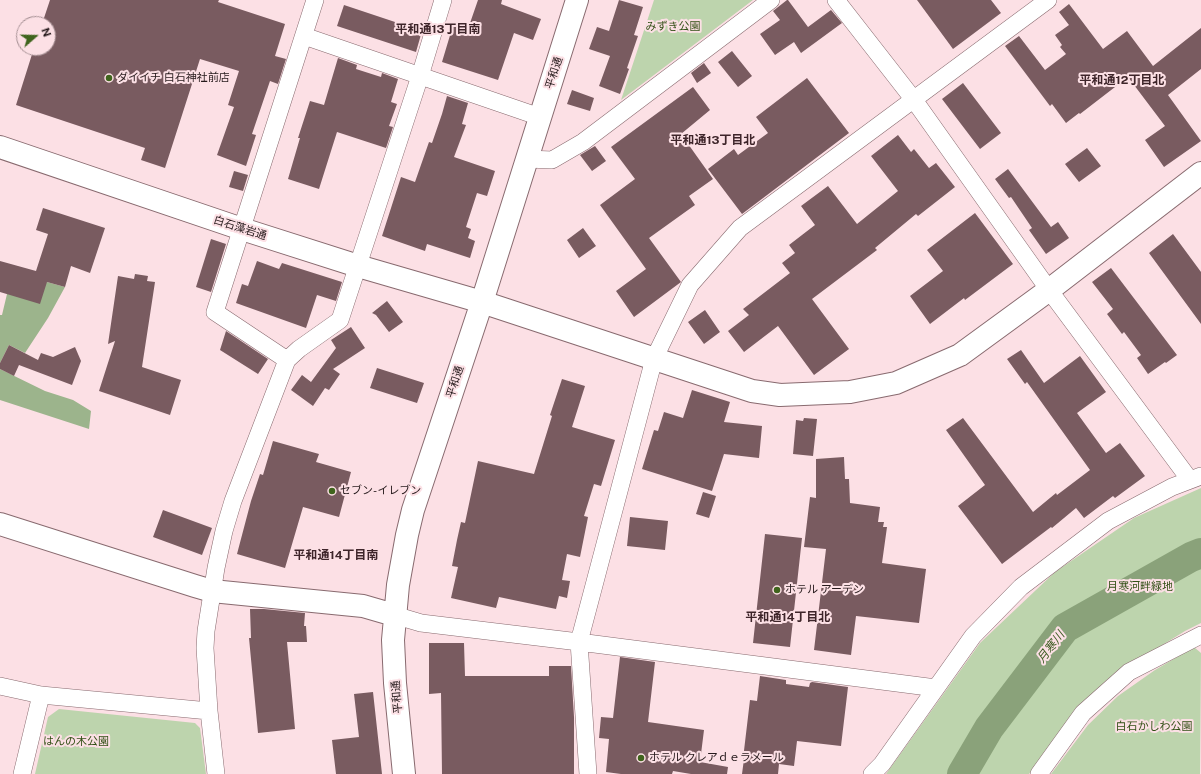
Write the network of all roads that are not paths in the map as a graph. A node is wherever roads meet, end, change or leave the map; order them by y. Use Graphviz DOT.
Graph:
graph roads {
  1 [pos="315,0"];
  2 [pos="443,0"];
  3 [pos="577,0"];
  4 [pos="771,0"];
  5 [pos="836,0"];
  6 [pos="1048,0"];
  7 [pos="304,36"];
  8 [pos="420,76"];
  9 [pos="914,100"];
  10 [pos="540,117"];
  11 [pos="0,147"];
  12 [pos="527,159"];
  13 [pos="1201,174"];
  14 [pos="242,229"];
  15 [pos="358,266"];
  16 [pos="1049,290"];
  17 [pos="482,302"];
  18 [pos="654,359"];
  19 [pos="287,360"];
  20 [pos="1195,478"];
  21 [pos="0,524"];
  22 [pos="212,591"];
  23 [pos="394,615"];
  24 [pos="1201,635"];
  25 [pos="579,642"];
  26 [pos="0,686"];
  27 [pos="936,688"];
  28 [pos="41,695"];
  29 [pos="208,711"];
  30 [pos="22,774"];
  31 [pos="216,774"];
  32 [pos="404,774"];
  33 [pos="588,774"];
  34 [pos="872,774"];
  35 [pos="1039,774"];
  1 -- 7 [label="street"];
  2 -- 8 [label="street"];
  3 -- 10 [label="street, 平和通"];
  4 -- 12 [label="street"];
  5 -- 9 [label="street"];
  6 -- 9 [label="street"];
  7 -- 8 [label="street"];
  7 -- 14 [label="street"];
  8 -- 10 [label="street"];
  8 -- 15 [label="street"];
  9 -- 16 [label="street"];
  9 -- 18 [label="street"];
  10 -- 12 [label="street, 平和通"];
  11 -- 14 [label="street, 白石藻岩通"];
  12 -- 17 [label="street, 平和通"];
  13 -- 16 [label="street, 白石藻岩通"];
  14 -- 15 [label="street, 白石藻岩通"];
  14 -- 19 [label="street"];
  15 -- 17 [label="street, 白石藻岩通"];
  15 -- 19 [label="street"];
  16 -- 18 [label="street, 白石藻岩通"];
  16 -- 20 [label="street"];
  17 -- 18 [label="street, 白石藻岩通"];
  17 -- 23 [label="street, 平和通"];
  18 -- 25 [label="street"];
  19 -- 22 [label="street"];
  20 -- 27 [label="street"];
  21 -- 22 [label="street"];
  22 -- 23 [label="street"];
  22 -- 29 [label="street"];
  23 -- 25 [label="street"];
  23 -- 32 [label="street, 平和通"];
  24 -- 35 [label="street"];
  25 -- 27 [label="street"];
  25 -- 33 [label="street"];
  26 -- 28 [label="street"];
  27 -- 34 [label="street"];
  28 -- 29 [label="street"];
  28 -- 30 [label="street"];
  29 -- 31 [label="street"];
}
